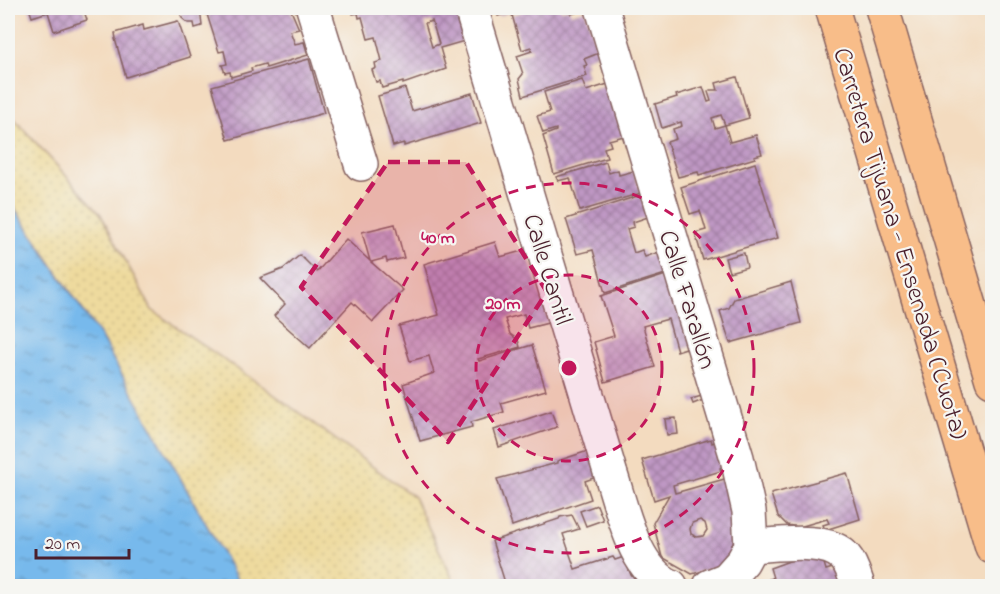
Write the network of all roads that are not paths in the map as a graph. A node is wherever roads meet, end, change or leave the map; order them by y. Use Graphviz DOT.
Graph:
graph roads {
  1 [pos="313,8"];
  2 [pos="471,8"];
  3 [pos="602,8"];
  4 [pos="832,8"];
  5 [pos="882,8"];
  6 [pos="361,164"];
  7 [pos="993,380"];
  8 [pos="751,546"];
  9 [pos="993,547"];
  10 [pos="722,584"];
  11 [pos="671,586"];
  12 [pos="858,586"];
  1 -- 6 [label="street"];
  2 -- 11 [label="street, Calle Cantil"];
  3 -- 8 [label="street, Calle Farallón"];
  4 -- 9 [label="highway, Carretera Tijuana - Ensenada (Cuota)"];
  5 -- 7 [label="highway, Carretera Tijuana - Ensenada (Cuota)"];
  8 -- 10 [label="street"];
  8 -- 12 [label="street"];
}
